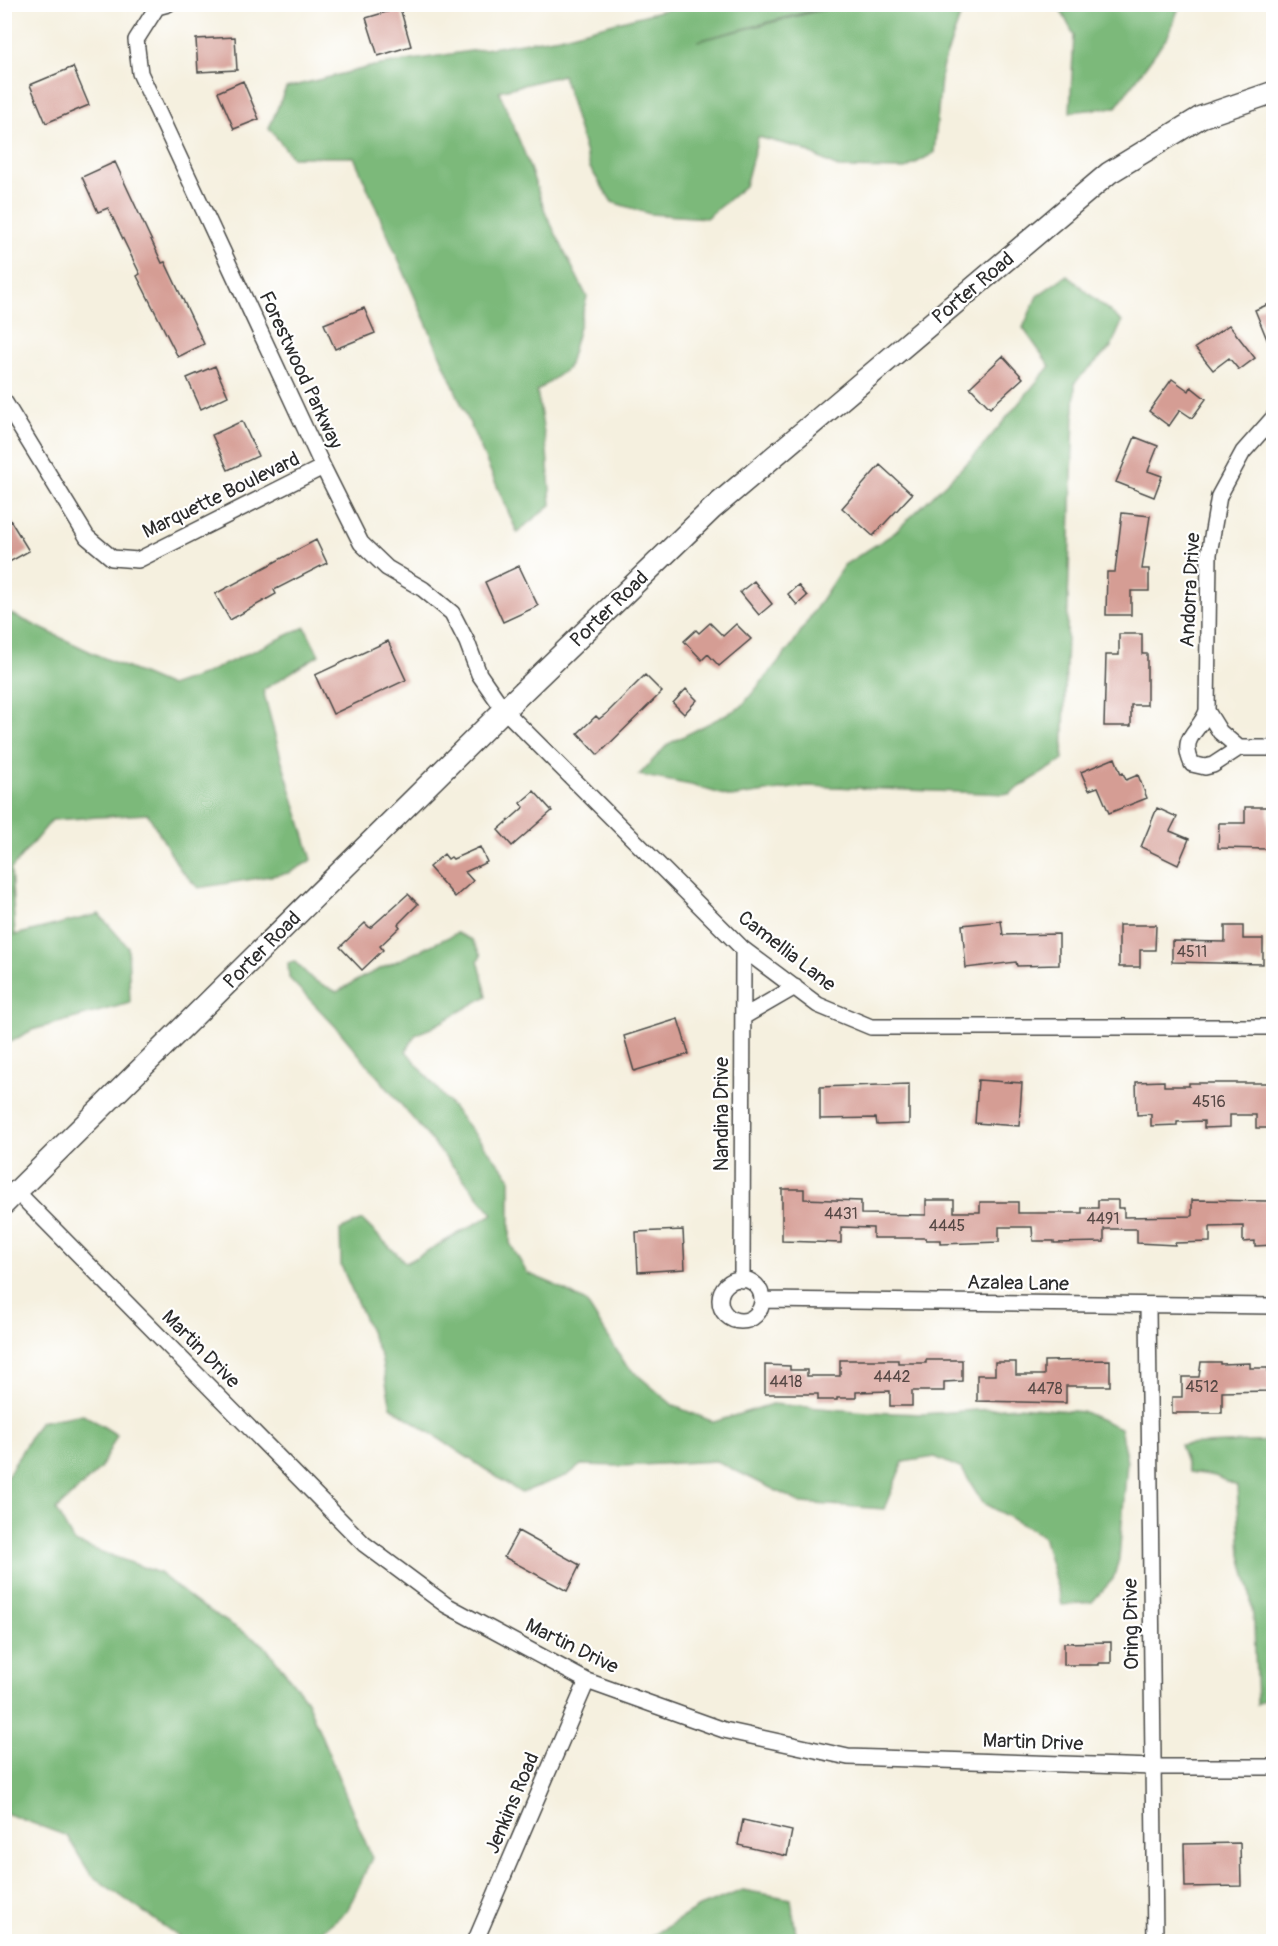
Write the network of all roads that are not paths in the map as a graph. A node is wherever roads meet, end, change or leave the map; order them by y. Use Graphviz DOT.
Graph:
graph roads {
  1 [pos="162,6"];
  2 [pos="1274,92"];
  3 [pos="4,401"];
  4 [pos="1274,417"];
  5 [pos="323,467"];
  6 [pos="504,710"];
  7 [pos="1207,711"];
  8 [pos="1239,748"];
  9 [pos="1274,748"];
  10 [pos="743,949"];
  11 [pos="795,987"];
  12 [pos="743,1017"];
  13 [pos="1274,1027"];
  14 [pos="11,1198"];
  15 [pos="742,1280"];
  16 [pos="762,1300"];
  17 [pos="1148,1306"];
  18 [pos="1274,1306"];
  19 [pos="587,1681"];
  20 [pos="1154,1767"];
  21 [pos="1274,1767"];
  22 [pos="475,1941"];
  23 [pos="1155,1941"];
  1 -- 5 [label="street, Forestwood Parkway"];
  2 -- 6 [label="main road, Porter Road"];
  3 -- 5 [label="street, Marquette Boulevard"];
  4 -- 7 [label="street, Andorra Drive"];
  5 -- 6 [label="street, Forestwood Parkway"];
  6 -- 10 [label="street, Camellia Lane"];
  6 -- 14 [label="main road, Porter Road"];
  7 -- 8 [label="street"];
  7 -- 8 [label="street"];
  8 -- 9 [label="street"];
  10 -- 11 [label="street, Camellia Lane"];
  10 -- 12 [label="street, Nandina Drive"];
  11 -- 12 [label="street"];
  11 -- 13 [label="street, Camellia Lane"];
  12 -- 15 [label="street, Nandina Drive"];
  14 -- 19 [label="street, Martin Drive"];
  15 -- 16 [label="street"];
  15 -- 16 [label="street"];
  16 -- 17 [label="street, Azalea Lane"];
  17 -- 18 [label="street, Azalea Lane"];
  17 -- 20 [label="street, Oring Drive"];
  19 -- 20 [label="street, Martin Drive"];
  19 -- 22 [label="street, Jenkins Road"];
  20 -- 21 [label="street, Martin Drive"];
  20 -- 23 [label="street, Oring Drive"];
}
